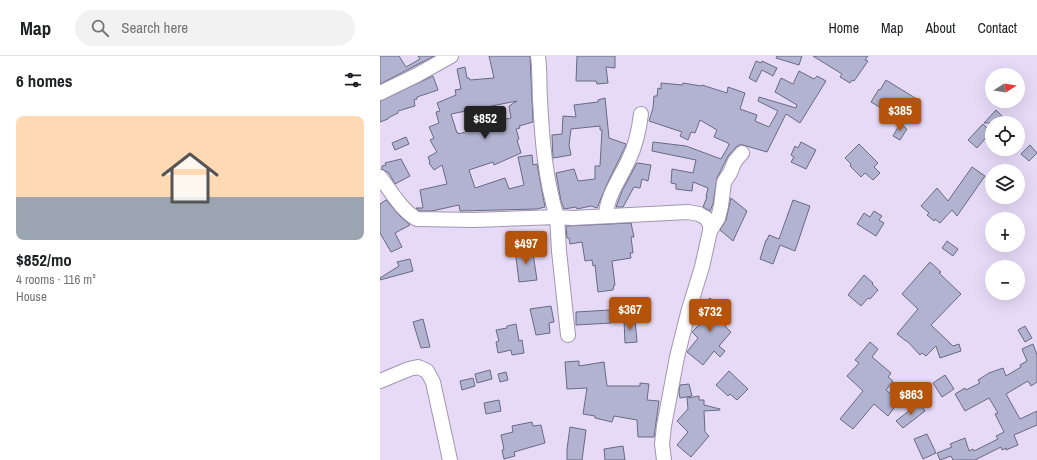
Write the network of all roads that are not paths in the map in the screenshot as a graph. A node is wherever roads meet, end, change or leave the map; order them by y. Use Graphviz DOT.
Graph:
graph roads {
  1 [pos="451,56"];
  2 [pos="538,56"];
  3 [pos="380,93"];
  4 [pos="641,114"];
  5 [pos="742,152"];
  6 [pos="380,177"];
  7 [pos="606,216"];
  8 [pos="557,217"];
  9 [pos="710,231"];
  10 [pos="568,335"];
  11 [pos="380,381"];
  12 [pos="450,460"];
  13 [pos="664,460"];
  1 -- 3 [label="street"];
  2 -- 8 [label="street"];
  4 -- 7 [label="street"];
  5 -- 9 [label="street"];
  6 -- 8 [label="street"];
  7 -- 8 [label="street"];
  7 -- 9 [label="street"];
  8 -- 10 [label="street"];
  9 -- 13 [label="street"];
  11 -- 12 [label="street"];
}
